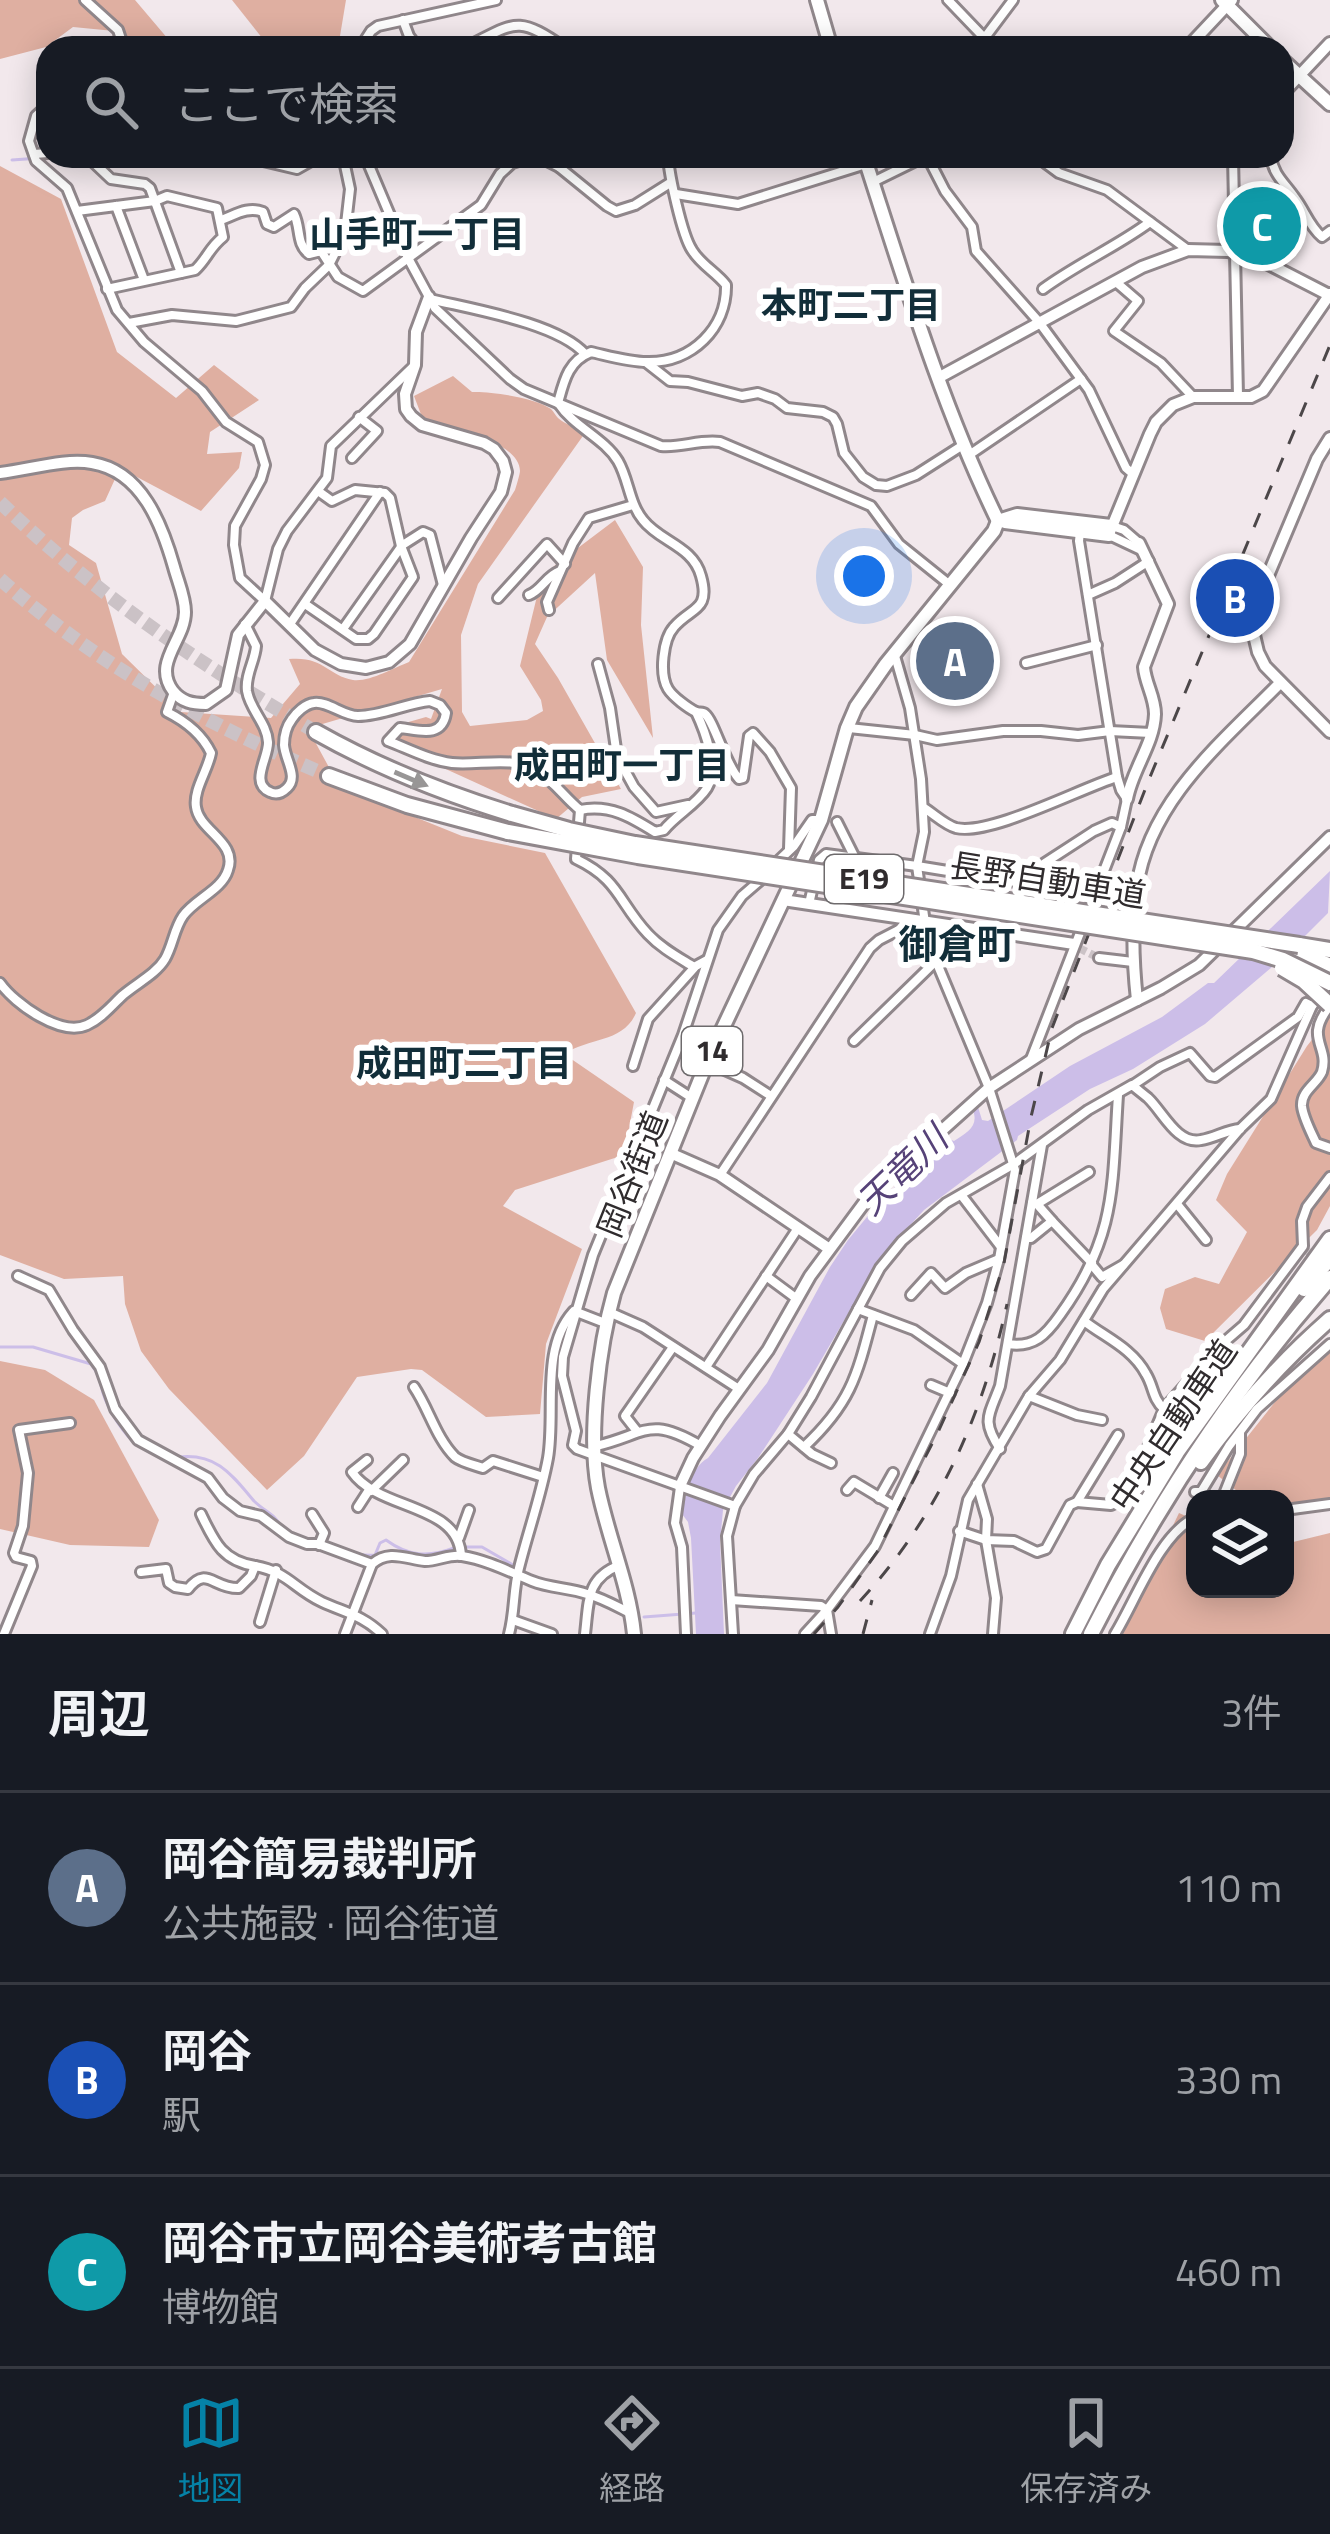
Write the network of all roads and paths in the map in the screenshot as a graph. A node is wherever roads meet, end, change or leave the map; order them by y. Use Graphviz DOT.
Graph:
graph roads {
  1 [pos="85,0"];
  2 [pos="424,0"];
  3 [pos="496,0"];
  4 [pos="818,0"];
  5 [pos="947,0"];
  6 [pos="1013,0"];
  7 [pos="1227,1"];
  8 [pos="419,16"];
  9 [pos="403,20"];
  10 [pos="120,36"];
  11 [pos="367,36"];
  12 [pos="409,36"];
  13 [pos="488,36"];
  14 [pos="547,36"];
  15 [pos="828,36"];
  16 [pos="974,36"];
  17 [pos="986,36"];
  18 [pos="1197,36"];
  19 [pos="1259,36"];
  20 [pos="1330,44"];
  21 [pos="1294,72"];
  22 [pos="1298,76"];
  23 [pos="1294,80"];
  24 [pos="1330,104"];
  25 [pos="36,116"];
  26 [pos="34,154"];
  27 [pos="36,161"];
  28 [pos="44,168"];
  29 [pos="100,168"];
  30 [pos="347,168"];
  31 [pos="370,168"];
  32 [pos="508,168"];
  33 [pos="561,168"];
  34 [pos="669,168"];
  35 [pos="842,168"];
  36 [pos="867,168"];
  37 [pos="902,168"];
  38 [pos="932,168"];
  39 [pos="1053,168"];
  40 [pos="1233,168"];
  41 [pos="1273,168"];
  42 [pos="670,183"];
  43 [pos="871,183"];
  44 [pos="676,194"];
  45 [pos="155,201"];
  46 [pos="116,206"];
  47 [pos="76,211"];
  48 [pos="220,220"];
  49 [pos="1150,222"];
  50 [pos="1330,231"];
  51 [pos="1188,250"];
  52 [pos="1235,252"];
  53 [pos="408,259"];
  54 [pos="328,266"];
  55 [pos="181,273"];
  56 [pos="144,280"];
  57 [pos="1115,280"];
  58 [pos="107,289"];
  59 [pos="1042,289"];
  60 [pos="1329,294"];
  61 [pos="429,298"];
  62 [pos="1040,322"];
  63 [pos="128,324"];
  64 [pos="585,354"];
  65 [pos="646,362"];
  66 [pos="415,365"];
  67 [pos="938,379"];
  68 [pos="1081,379"];
  69 [pos="1238,396"];
  70 [pos="1193,397"];
  71 [pos="558,403"];
  72 [pos="359,417"];
  73 [pos="1330,438"];
  74 [pos="966,451"];
  75 [pos="352,458"];
  76 [pos="0,473"];
  77 [pos="1133,474"];
  78 [pos="318,491"];
  79 [pos="380,492"];
  80 [pos="634,505"];
  81 [pos="998,521"];
  82 [pos="1110,530"];
  83 [pos="1080,532"];
  84 [pos="401,546"];
  85 [pos="1144,552"];
  86 [pos="564,567"];
  87 [pos="443,585"];
  88 [pos="950,585"];
  89 [pos="529,595"];
  90 [pos="1088,595"];
  91 [pos="498,598"];
  92 [pos="265,601"];
  93 [pos="305,604"];
  94 [pos="549,610"];
  95 [pos="244,623"];
  96 [pos="290,624"];
  97 [pos="343,629"];
  98 [pos="1097,645"];
  99 [pos="895,654"];
  100 [pos="1026,663"];
  101 [pos="598,664"];
  102 [pos="1280,683"];
  103 [pos="174,692"];
  104 [pos="696,712"];
  105 [pos="847,728"];
  106 [pos="1110,731"];
  107 [pos="316,732"];
  108 [pos="1330,732"];
  109 [pos="1151,733"];
  110 [pos="915,735"];
  111 [pos="329,776"];
  112 [pos="1117,777"];
  113 [pos="1127,799"];
  114 [pos="689,805"];
  115 [pos="923,807"];
  116 [pos="580,810"];
  117 [pos="821,820"];
  118 [pos="838,822"];
  119 [pos="1121,827"];
  120 [pos="1330,837"];
  121 [pos="789,849"];
  122 [pos="856,858"];
  123 [pos="917,866"];
  124 [pos="1017,881"];
  125 [pos="1095,895"];
  126 [pos="783,900"];
  127 [pos="809,904"];
  128 [pos="884,916"];
  129 [pos="920,922"];
  130 [pos="887,936"];
  131 [pos="1217,940"];
  132 [pos="1077,946"];
  133 [pos="1330,950"];
  134 [pos="1100,958"];
  135 [pos="709,959"];
  136 [pos="937,961"];
  137 [pos="1133,962"];
  138 [pos="1330,966"];
  139 [pos="694,967"];
  140 [pos="1330,982"];
  141 [pos="0,983"];
  142 [pos="1137,1000"];
  143 [pos="1330,1005"];
  144 [pos="1312,1006"];
  145 [pos="854,1041"];
  146 [pos="707,1062"];
  147 [pos="1030,1064"];
  148 [pos="633,1066"];
  149 [pos="664,1080"];
  150 [pos="1132,1085"];
  151 [pos="990,1092"];
  152 [pos="1118,1094"];
  153 [pos="771,1096"];
  154 [pos="692,1098"];
  155 [pos="1240,1129"];
  156 [pos="1042,1144"];
  157 [pos="1330,1148"];
  158 [pos="670,1153"];
  159 [pos="1013,1161"];
  160 [pos="1089,1172"];
  161 [pos="720,1174"];
  162 [pos="1330,1177"];
  163 [pos="962,1196"];
  164 [pos="1035,1203"];
  165 [pos="1177,1204"];
  166 [pos="1052,1221"];
  167 [pos="798,1228"];
  168 [pos="1026,1238"];
  169 [pos="1330,1239"];
  170 [pos="1206,1240"];
  171 [pos="1001,1247"];
  172 [pos="828,1249"];
  173 [pos="1330,1258"];
  174 [pos="999,1259"];
  175 [pos="1092,1264"];
  176 [pos="1125,1264"];
  177 [pos="18,1276"];
  178 [pos="766,1276"];
  179 [pos="1102,1277"];
  180 [pos="1330,1278"];
  181 [pos="911,1295"];
  182 [pos="797,1299"];
  183 [pos="1092,1307"];
  184 [pos="858,1309"];
  185 [pos="574,1311"];
  186 [pos="873,1315"];
  187 [pos="607,1317"];
  188 [pos="1330,1319"];
  189 [pos="1084,1321"];
  190 [pos="1008,1344"];
  191 [pos="1330,1344"];
  192 [pos="674,1347"];
  193 [pos="963,1364"];
  194 [pos="706,1367"];
  195 [pos="931,1385"];
  196 [pos="414,1387"];
  197 [pos="739,1389"];
  198 [pos="950,1393"];
  199 [pos="1029,1396"];
  200 [pos="1165,1409"];
  201 [pos="1102,1420"];
  202 [pos="70,1423"];
  203 [pos="636,1430"];
  204 [pos="1240,1430"];
  205 [pos="788,1434"];
  206 [pos="1118,1435"];
  207 [pos="701,1446"];
  208 [pos="804,1447"];
  209 [pos="1000,1449"];
  210 [pos="595,1451"];
  211 [pos="367,1460"];
  212 [pos="403,1460"];
  213 [pos="831,1463"];
  214 [pos="893,1473"];
  215 [pos="543,1477"];
  216 [pos="976,1484"];
  217 [pos="682,1487"];
  218 [pos="847,1490"];
  219 [pos="1202,1490"];
  220 [pos="1226,1490"];
  221 [pos="370,1491"];
  222 [pos="879,1498"];
  223 [pos="1077,1502"];
  224 [pos="1330,1504"];
  225 [pos="732,1505"];
  226 [pos="894,1506"];
  227 [pos="358,1507"];
  228 [pos="1294,1509"];
  229 [pos="469,1510"];
  230 [pos="201,1514"];
  231 [pos="312,1514"];
  232 [pos="1186,1523"];
  233 [pos="959,1531"];
  234 [pos="458,1540"];
  235 [pos="986,1540"];
  236 [pos="320,1545"];
  237 [pos="461,1556"];
  238 [pos="372,1564"];
  239 [pos="620,1564"];
  240 [pos="255,1566"];
  241 [pos="276,1570"];
  242 [pos="141,1572"];
  243 [pos="517,1572"];
  244 [pos="590,1594"];
  245 [pos="731,1600"];
  246 [pos="827,1610"];
  247 [pos="351,1613"];
  248 [pos="632,1613"];
  249 [pos="513,1620"];
  250 [pos="260,1622"];
  251 [pos="3,1629"];
  252 [pos="345,1634"];
  253 [pos="382,1634"];
  254 [pos="509,1634"];
  255 [pos="552,1634"];
  256 [pos="585,1634"];
  257 [pos="634,1634"];
  258 [pos="686,1634"];
  259 [pos="733,1634"];
  260 [pos="805,1634"];
  261 [pos="831,1634"];
  262 [pos="930,1634"];
  263 [pos="993,1634"];
  264 [pos="1076,1634"];
  265 [pos="1095,1634"];
  266 [pos="1115,1634"];
  1 -- 10 [label="street"];
  2 -- 8 [label="street"];
  3 -- 8 [label="street"];
  4 -- 15 [label="main road"];
  5 -- 16 [label="street"];
  6 -- 17 [label="street"];
  7 -- 18 [label="street"];
  7 -- 19 [label="main road"];
  8 -- 9 [label="street"];
  9 -- 11 [label="street"];
  9 -- 12 [label="street"];
  13 -- 14 [label="street"];
  20 -- 22 [label="street"];
  21 -- 22 [label="main road"];
  22 -- 23 [label="street"];
  22 -- 24 [label="main road"];
  25 -- 26 [label="street"];
  26 -- 27 [label="street"];
  28 -- 47 [label="street"];
  29 -- 45 [label="street"];
  30 -- 54 [label="street"];
  31 -- 53 [label="street"];
  32 -- 53 [label="street"];
  33 -- 42 [label="street"];
  34 -- 42 [label="street"];
  35 -- 44 [label="street"];
  36 -- 43 [label="main road"];
  37 -- 43 [label="street"];
  38 -- 62 [label="street"];
  39 -- 49 [label="street"];
  40 -- 52 [label="street"];
  41 -- 50 [label="street"];
  42 -- 44 [label="street"];
  43 -- 67 [label="main road"];
  44 -- 65 [label="street"];
  45 -- 46 [label="street"];
  45 -- 48 [label="street"];
  45 -- 55 [label="street"];
  46 -- 47 [label="street"];
  46 -- 56 [label="street"];
  47 -- 58 [label="street"];
  48 -- 54 [label="street"];
  48 -- 55 [label="street"];
  49 -- 51 [label="street"];
  49 -- 59 [label="street"];
  51 -- 52 [label="street"];
  51 -- 57 [label="street"];
  52 -- 60 [label="street"];
  52 -- 69 [label="street"];
  53 -- 54 [label="street"];
  53 -- 61 [label="street"];
  54 -- 63 [label="street"];
  55 -- 56 [label="street"];
  56 -- 58 [label="street"];
  57 -- 62 [label="street"];
  57 -- 70 [label="street"];
  58 -- 63 [label="street"];
  60 -- 69 [label="street"];
  61 -- 64 [label="street"];
  61 -- 66 [label="street"];
  61 -- 71 [label="street"];
  62 -- 67 [label="street"];
  62 -- 68 [label="street"];
  63 -- 92 [label="street"];
  64 -- 65 [label="street"];
  64 -- 71 [label="street"];
  65 -- 74 [label="street"];
  66 -- 72 [label="street"];
  66 -- 87 [label="street"];
  67 -- 74 [label="main road"];
  68 -- 74 [label="street"];
  68 -- 77 [label="street"];
  69 -- 70 [label="street"];
  70 -- 77 [label="street"];
  71 -- 80 [label="street"];
  71 -- 88 [label="street"];
  72 -- 75 [label="street"];
  72 -- 78 [label="street"];
  73 -- 102 [label="street"];
  74 -- 81 [label="main road"];
  76 -- 103 [label="street"];
  77 -- 82 [label="street"];
  78 -- 79 [label="street"];
  78 -- 92 [label="street"];
  79 -- 84 [label="street"];
  79 -- 93 [label="street"];
  80 -- 86 [label="street"];
  80 -- 104 [label="street"];
  81 -- 82 [label="main road"];
  81 -- 83 [label="main road"];
  81 -- 88 [label="main road, 岡谷街道 / 14"];
  82 -- 83 [label="main road"];
  82 -- 85 [label="street"];
  83 -- 90 [label="street"];
  84 -- 87 [label="street"];
  84 -- 97 [label="street"];
  84 -- 97 [label="street"];
  85 -- 90 [label="street"];
  85 -- 109 [label="street"];
  86 -- 89 [label="street"];
  86 -- 91 [label="street"];
  86 -- 94 [label="street"];
  87 -- 96 [label="street"];
  88 -- 99 [label="main road, 岡谷街道 / 14"];
  90 -- 98 [label="street"];
  92 -- 95 [label="street"];
  92 -- 96 [label="street"];
  93 -- 96 [label="street"];
  93 -- 97 [label="street"];
  95 -- 103 [label="street"];
  95 -- 116 [label="street"];
  98 -- 100 [label="street"];
  98 -- 106 [label="street"];
  99 -- 105 [label="main road, 岡谷街道 / 14"];
  99 -- 110 [label="street"];
  101 -- 114 [label="street"];
  102 -- 108 [label="street"];
  102 -- 137 [label="street"];
  103 -- 141 [label="street"];
  104 -- 114 [label="street"];
  104 -- 121 [label="street"];
  105 -- 110 [label="street"];
  105 -- 117 [label="main road, 岡谷街道 / 14"];
  106 -- 109 [label="street"];
  106 -- 110 [label="street"];
  106 -- 112 [label="street"];
  107 -- 131 [label="highway, 長野自動車道 / E19, one-way, bridge"];
  109 -- 113 [label="street"];
  110 -- 115 [label="street"];
  111 -- 131 [label="highway, 長野自動車道 / E19, bridge"];
  112 -- 113 [label="street"];
  112 -- 115 [label="street"];
  113 -- 119 [label="street"];
  114 -- 116 [label="street"];
  115 -- 123 [label="street"];
  116 -- 139 [label="street"];
  117 -- 121 [label="street"];
  117 -- 126 [label="main road, 岡谷街道 / 14"];
  118 -- 122 [label="street"];
  119 -- 124 [label="street"];
  119 -- 125 [label="street"];
  120 -- 142 [label="street"];
  121 -- 135 [label="street"];
  122 -- 123 [label="street"];
  122 -- 127 [label="street"];
  123 -- 124 [label="street"];
  123 -- 129 [label="street"];
  124 -- 125 [label="street"];
  125 -- 132 [label="street"];
  126 -- 127 [label="street"];
  126 -- 146 [label="main road, 岡谷街道 / 14"];
  127 -- 128 [label="street"];
  128 -- 129 [label="street"];
  128 -- 130 [label="street"];
  129 -- 130 [label="street"];
  129 -- 132 [label="street"];
  129 -- 136 [label="street"];
  130 -- 153 [label="street"];
  131 -- 133 [label="highway, bridge"];
  131 -- 138 [label="highway, bridge"];
  131 -- 140 [label="highway, bridge"];
  131 -- 143 [label="highway, bridge"];
  132 -- 147 [label="street"];
  134 -- 137 [label="street"];
  135 -- 139 [label="street"];
  135 -- 149 [label="street"];
  136 -- 145 [label="street"];
  136 -- 151 [label="street"];
  137 -- 142 [label="street"];
  139 -- 148 [label="street"];
  140 -- 144 [label="street"];
  142 -- 147 [label="street"];
  143 -- 157 [label="street"];
  144 -- 150 [label="street"];
  144 -- 155 [label="street"];
  146 -- 153 [label="street"];
  146 -- 154 [label="main road, 岡谷街道 / 14"];
  147 -- 151 [label="street"];
  149 -- 154 [label="street"];
  149 -- 185 [label="street"];
  150 -- 152 [label="street"];
  150 -- 155 [label="street"];
  151 -- 159 [label="street"];
  151 -- 172 [label="street"];
  152 -- 156 [label="street"];
  152 -- 175 [label="street"];
  153 -- 161 [label="street"];
  154 -- 158 [label="main road, 岡谷街道 / 14"];
  155 -- 165 [label="street"];
  156 -- 159 [label="street"];
  156 -- 164 [label="street"];
  158 -- 161 [label="street"];
  158 -- 187 [label="main road, 岡谷街道 / 14"];
  159 -- 163 [label="street"];
  159 -- 171 [label="street"];
  160 -- 164 [label="street"];
  161 -- 167 [label="street"];
  162 -- 200 [label="street"];
  163 -- 171 [label="street"];
  163 -- 184 [label="street"];
  164 -- 166 [label="street"];
  164 -- 168 [label="street"];
  165 -- 170 [label="street"];
  165 -- 176 [label="street"];
  166 -- 168 [label="street"];
  166 -- 175 [label="street"];
  167 -- 172 [label="street"];
  167 -- 178 [label="street"];
  168 -- 190 [label="street"];
  169 -- 264 [label="highway"];
  171 -- 174 [label="street"];
  172 -- 182 [label="street"];
  173 -- 264 [label="highway, 中央自動車道"];
  174 -- 181 [label="street"];
  174 -- 193 [label="street"];
  175 -- 179 [label="street"];
  175 -- 190 [label="street"];
  176 -- 179 [label="street"];
  176 -- 183 [label="street"];
  177 -- 236 [label="street"];
  178 -- 182 [label="street"];
  178 -- 194 [label="street"];
  179 -- 183 [label="street"];
  180 -- 265 [label="highway, 中央自動車道"];
  182 -- 197 [label="street"];
  183 -- 189 [label="street"];
  184 -- 186 [label="street"];
  184 -- 205 [label="street"];
  185 -- 187 [label="street"];
  185 -- 210 [label="street"];
  185 -- 215 [label="street"];
  186 -- 193 [label="street"];
  186 -- 208 [label="street"];
  187 -- 192 [label="street"];
  187 -- 210 [label="main road, 岡谷街道 / 14"];
  188 -- 265 [label="highway"];
  189 -- 199 [label="street"];
  189 -- 200 [label="street"];
  190 -- 209 [label="street"];
  191 -- 204 [label="street"];
  192 -- 194 [label="street"];
  192 -- 203 [label="street"];
  193 -- 198 [label="street"];
  194 -- 197 [label="street"];
  195 -- 198 [label="street"];
  196 -- 215 [label="street"];
  197 -- 207 [label="street"];
  198 -- 226 [label="street"];
  199 -- 201 [label="street"];
  199 -- 209 [label="street"];
  200 -- 223 [label="street"];
  202 -- 251 [label="street"];
  203 -- 207 [label="street"];
  203 -- 210 [label="street"];
  204 -- 219 [label="street"];
  204 -- 220 [label="street"];
  205 -- 208 [label="street"];
  205 -- 225 [label="street"];
  206 -- 223 [label="street"];
  207 -- 217 [label="street"];
  208 -- 213 [label="street"];
  209 -- 216 [label="street"];
  210 -- 217 [label="street"];
  210 -- 239 [label="main road, 岡谷街道 / 14"];
  211 -- 221 [label="street"];
  212 -- 221 [label="street"];
  214 -- 222 [label="street"];
  215 -- 243 [label="street"];
  216 -- 233 [label="street"];
  216 -- 235 [label="street"];
  217 -- 225 [label="street"];
  217 -- 258 [label="street"];
  218 -- 222 [label="street"];
  221 -- 227 [label="street"];
  221 -- 234 [label="street"];
  222 -- 226 [label="street"];
  223 -- 235 [label="street"];
  224 -- 228 [label="street"];
  225 -- 245 [label="street"];
  226 -- 246 [label="street"];
  229 -- 234 [label="street"];
  230 -- 240 [label="street"];
  231 -- 236 [label="street"];
  232 -- 266 [label="street"];
  233 -- 235 [label="street"];
  233 -- 262 [label="street"];
  234 -- 237 [label="street"];
  235 -- 263 [label="street"];
  236 -- 238 [label="street"];
  237 -- 238 [label="street"];
  237 -- 243 [label="street"];
  238 -- 247 [label="street"];
  239 -- 244 [label="street"];
  239 -- 248 [label="main road, 岡谷街道 / 14"];
  240 -- 241 [label="street"];
  240 -- 242 [label="street"];
  241 -- 247 [label="street"];
  241 -- 250 [label="street"];
  243 -- 244 [label="street"];
  243 -- 249 [label="street"];
  244 -- 248 [label="street"];
  244 -- 256 [label="street"];
  245 -- 246 [label="street"];
  245 -- 259 [label="street"];
  246 -- 260 [label="street"];
  246 -- 261 [label="street"];
  247 -- 252 [label="street"];
  247 -- 253 [label="street"];
  248 -- 257 [label="main road, 岡谷街道 / 14"];
  249 -- 254 [label="street"];
  249 -- 255 [label="street"];
}
